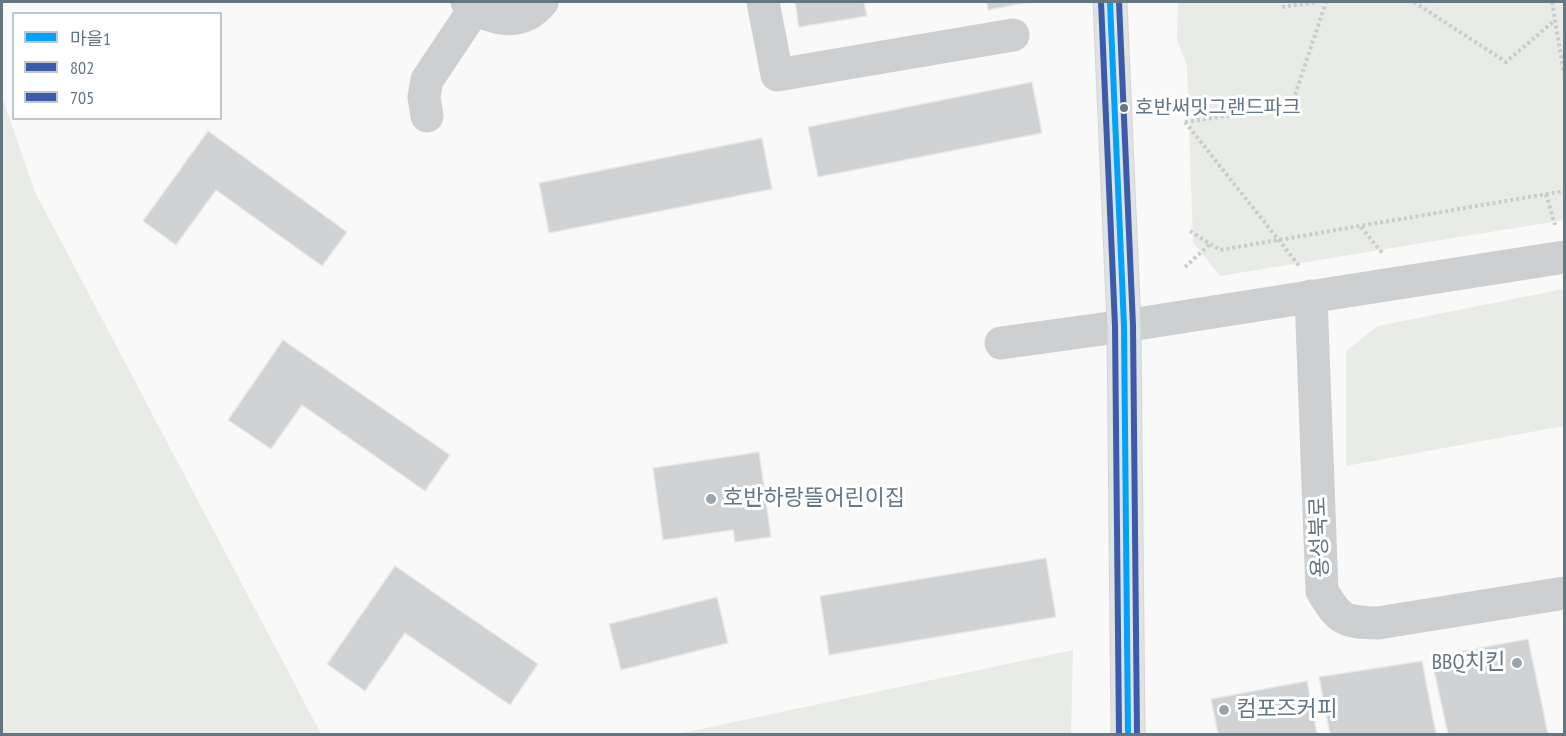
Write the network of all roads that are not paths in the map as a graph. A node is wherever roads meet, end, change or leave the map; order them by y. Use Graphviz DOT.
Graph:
graph roads {
  1 [pos="542,2"];
  2 [pos="763,2"];
  3 [pos="1110,2"];
  4 [pos="471,5"];
  5 [pos="1013,35"];
  6 [pos="427,116"];
  7 [pos="1564,257"];
  8 [pos="1305,282"];
  9 [pos="1124,326"];
  10 [pos="1001,343"];
  11 [pos="1564,593"];
  12 [pos="1128,735"];
  1 -- 4 [label="street"];
  2 -- 5 [label="street"];
  3 -- 9 [label="main road"];
  4 -- 6 [label="street"];
  7 -- 8 [label="street"];
  8 -- 9 [label="street"];
  8 -- 11 [label="street, 용성북로"];
  9 -- 10 [label="street"];
  9 -- 12 [label="main road"];
}
